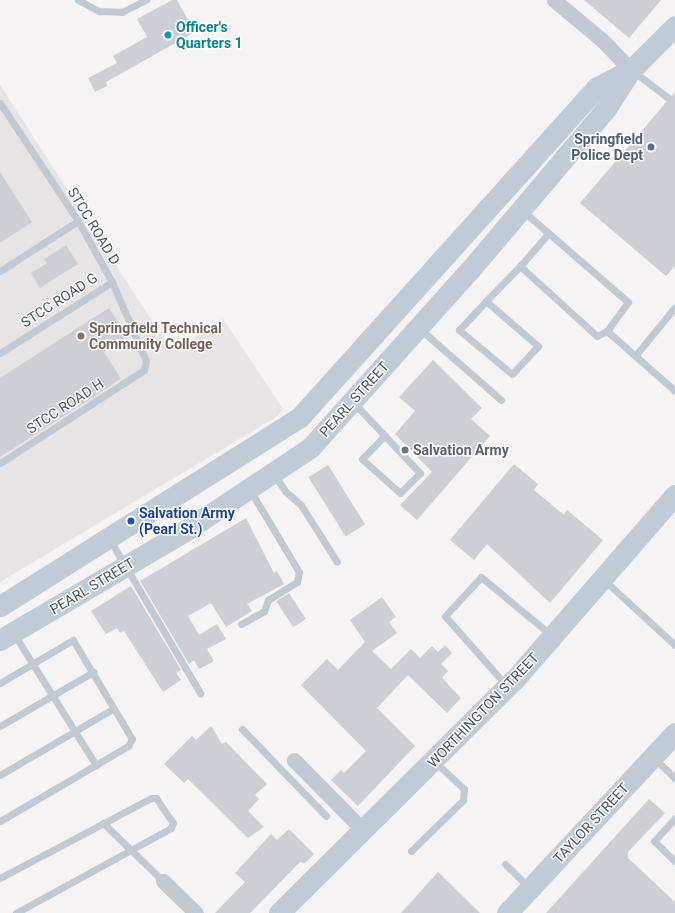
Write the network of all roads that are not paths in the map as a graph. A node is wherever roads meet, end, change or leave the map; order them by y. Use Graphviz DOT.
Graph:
graph roads {
  1 [pos="78,0"];
  2 [pos="146,0"];
  3 [pos="554,0"];
  4 [pos="673,33"];
  5 [pos="631,70"];
  6 [pos="667,97"];
  7 [pos="0,103"];
  8 [pos="501,193"];
  9 [pos="521,210"];
  10 [pos="78,221"];
  11 [pos="548,234"];
  12 [pos="520,266"];
  13 [pos="0,271"];
  14 [pos="112,282"];
  15 [pos="486,300"];
  16 [pos="675,307"];
  17 [pos="419,328"];
  18 [pos="607,330"];
  19 [pos="0,353"];
  20 [pos="636,356"];
  21 [pos="144,370"];
  22 [pos="332,384"];
  23 [pos="675,391"];
  24 [pos="501,400"];
  25 [pos="352,401"];
  26 [pos="383,437"];
  27 [pos="0,463"];
  28 [pos="273,473"];
  29 [pos="249,488"];
  30 [pos="675,495"];
  31 [pos="110,540"];
  32 [pos="337,562"];
  33 [pos="125,566"];
  34 [pos="604,580"];
  35 [pos="0,606"];
  36 [pos="241,624"];
  37 [pos="6,636"];
  38 [pos="553,637"];
  39 [pos="675,645"];
  40 [pos="33,663"];
  41 [pos="93,672"];
  42 [pos="0,683"];
  43 [pos="507,686"];
  44 [pos="200,692"];
  45 [pos="52,694"];
  46 [pos="114,708"];
  47 [pos="0,726"];
  48 [pos="242,729"];
  49 [pos="74,730"];
  50 [pos="675,733"];
  51 [pos="653,757"];
  52 [pos="294,760"];
  53 [pos="434,760"];
  54 [pos="96,765"];
  55 [pos="284,772"];
  56 [pos="0,775"];
  57 [pos="675,778"];
  58 [pos="326,816"];
  59 [pos="675,818"];
  60 [pos="0,821"];
  61 [pos="103,823"];
  62 [pos="363,830"];
  63 [pos="130,850"];
  64 [pos="411,852"];
  65 [pos="675,861"];
  66 [pos="505,864"];
  67 [pos="0,878"];
  68 [pos="163,881"];
  69 [pos="530,888"];
  70 [pos="16,913"];
  71 [pos="196,913"];
  72 [pos="279,913"];
  73 [pos="507,913"];
  1 -- 2 [label="lane"];
  3 -- 5 [label="street"];
  4 -- 5 [label="street, PEARL STREET"];
  5 -- 6 [label="lane"];
  5 -- 8 [label="street, PEARL STREET"];
  5 -- 9 [label="street, PEARL STREET"];
  7 -- 10 [label="lane, STCC ROAD D"];
  8 -- 9 [label="street"];
  8 -- 22 [label="street, PEARL STREET"];
  9 -- 11 [label="lane"];
  9 -- 17 [label="street, PEARL STREET"];
  10 -- 13 [label="lane"];
  10 -- 14 [label="lane, STCC ROAD D"];
  11 -- 12 [label="lane"];
  11 -- 18 [label="lane"];
  12 -- 15 [label="lane"];
  12 -- 18 [label="lane"];
  14 -- 19 [label="lane, STCC ROAD G"];
  14 -- 21 [label="lane, STCC ROAD D"];
  15 -- 15 [label="lane"];
  16 -- 20 [label="lane"];
  17 -- 24 [label="lane"];
  17 -- 25 [label="street, PEARL STREET"];
  18 -- 20 [label="lane"];
  20 -- 23 [label="lane"];
  21 -- 27 [label="lane, STCC ROAD H"];
  22 -- 25 [label="street"];
  22 -- 31 [label="street, PEARL STREET"];
  25 -- 26 [label="lane"];
  25 -- 28 [label="street, PEARL STREET"];
  26 -- 26 [label="lane"];
  28 -- 29 [label="street, PEARL STREET"];
  28 -- 32 [label="lane"];
  29 -- 33 [label="street, PEARL STREET"];
  29 -- 36 [label="lane"];
  30 -- 34 [label="street, WORTHINGTON STREET"];
  31 -- 33 [label="lane"];
  31 -- 35 [label="street, PEARL STREET"];
  33 -- 37 [label="street, PEARL STREET"];
  33 -- 44 [label="lane"];
  34 -- 38 [label="street, WORTHINGTON STREET"];
  34 -- 39 [label="lane"];
  37 -- 40 [label="lane"];
  38 -- 43 [label="street, WORTHINGTON STREET"];
  38 -- 43 [label="lane"];
  40 -- 41 [label="lane"];
  40 -- 42 [label="lane"];
  40 -- 45 [label="lane"];
  41 -- 45 [label="lane"];
  41 -- 46 [label="lane"];
  43 -- 53 [label="street, WORTHINGTON STREET"];
  45 -- 47 [label="lane"];
  45 -- 49 [label="lane"];
  46 -- 49 [label="lane"];
  46 -- 54 [label="lane"];
  48 -- 55 [label="lane"];
  49 -- 54 [label="lane"];
  49 -- 56 [label="lane"];
  50 -- 51 [label="street, TAYLOR STREET"];
  51 -- 57 [label="lane"];
  51 -- 69 [label="street, TAYLOR STREET"];
  52 -- 55 [label="lane"];
  52 -- 62 [label="street"];
  53 -- 62 [label="street, WORTHINGTON STREET"];
  53 -- 64 [label="lane"];
  54 -- 60 [label="lane"];
  55 -- 58 [label="lane"];
  59 -- 65 [label="lane"];
  61 -- 63 [label="lane"];
  61 -- 63 [label="lane"];
  61 -- 67 [label="lane"];
  62 -- 72 [label="street, WORTHINGTON STREET"];
  63 -- 68 [label="lane"];
  63 -- 70 [label="lane"];
  66 -- 69 [label="lane"];
  68 -- 71 [label="street"];
  69 -- 73 [label="street, TAYLOR STREET"];
}
